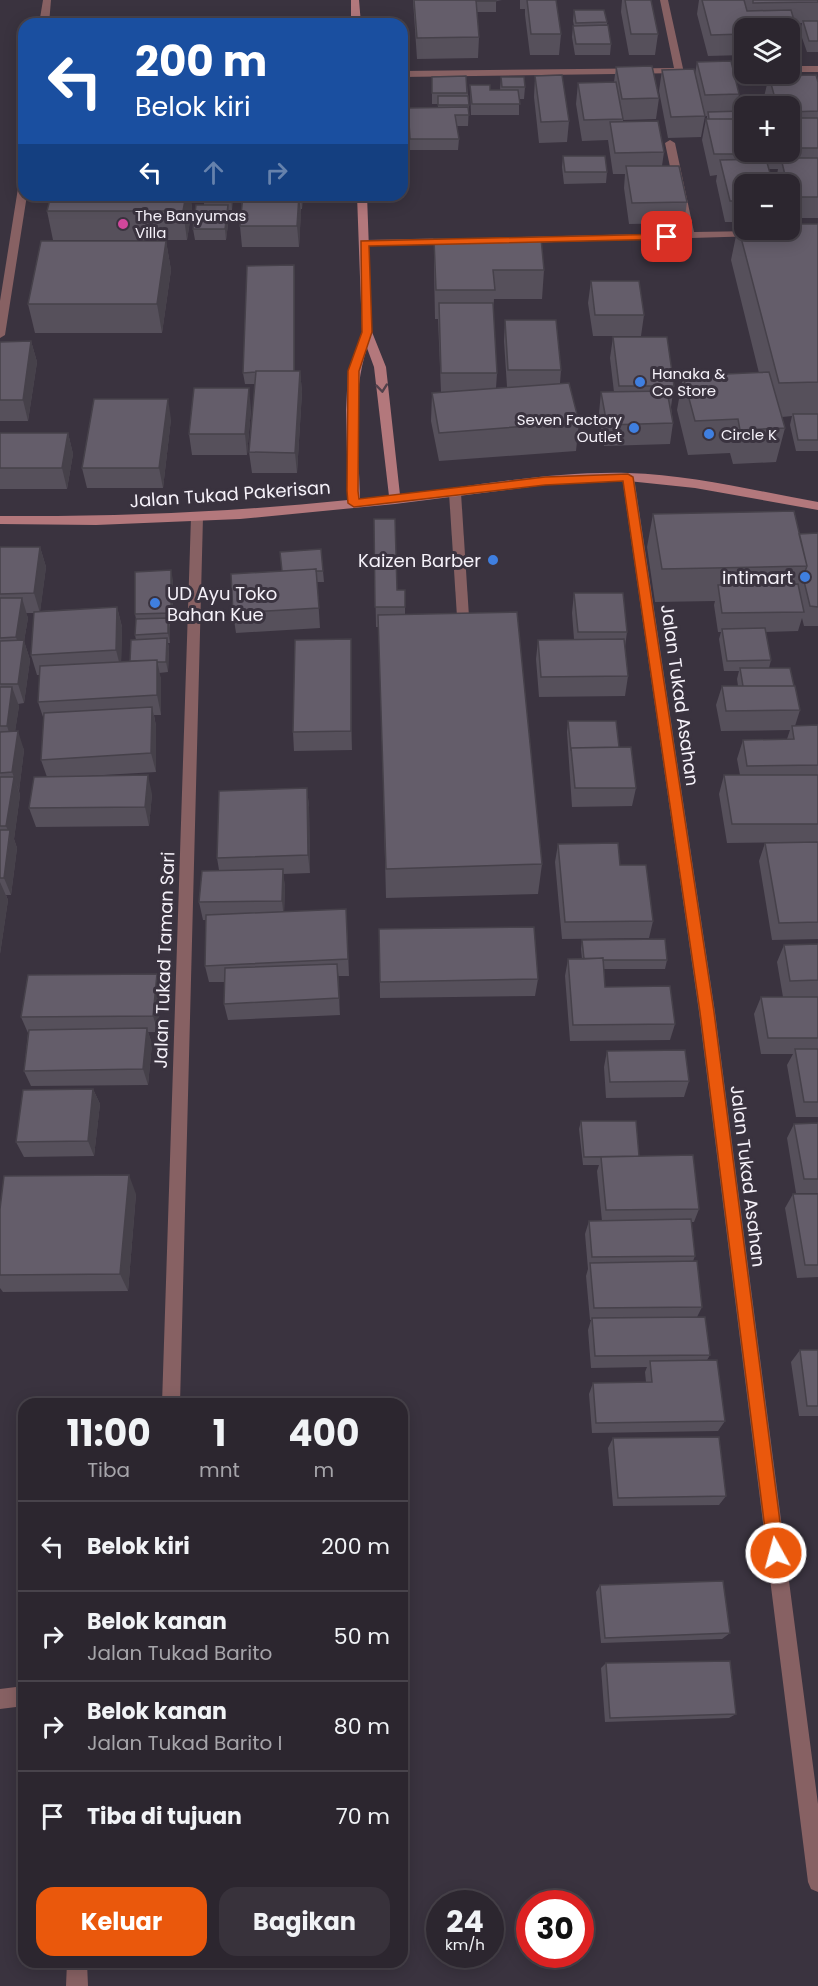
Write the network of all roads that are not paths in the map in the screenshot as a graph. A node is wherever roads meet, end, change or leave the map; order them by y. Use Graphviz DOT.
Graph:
graph roads {
  1 [pos="47,0"];
  2 [pos="355,0"];
  3 [pos="664,0"];
  4 [pos="45,18"];
  5 [pos="356,18"];
  6 [pos="800,69"];
  7 [pos="818,69"];
  8 [pos="734,70"];
  9 [pos="679,71"];
  10 [pos="690,71"];
  11 [pos="701,71"];
  12 [pos="408,74"];
  13 [pos="670,143"];
  14 [pos="21,201"];
  15 [pos="362,201"];
  16 [pos="734,235"];
  17 [pos="690,236"];
  18 [pos="504,240"];
  19 [pos="469,241"];
  20 [pos="364,243"];
  21 [pos="367,332"];
  22 [pos="0,335"];
  23 [pos="628,477"];
  24 [pos="455,493"];
  25 [pos="395,500"];
  26 [pos="354,503"];
  27 [pos="818,506"];
  28 [pos="197,517"];
  29 [pos="0,520"];
  30 [pos="464,632"];
  31 [pos="171,1398"];
  32 [pos="18,1697"];
  33 [pos="0,1699"];
  34 [pos="818,1882"];
  35 [pos="77,1968"];
  36 [pos="77,1986"];
  1 -- 4 [label="street"];
  2 -- 5 [label="street"];
  3 -- 9 [label="street"];
  6 -- 7 [label="street"];
  8 -- 11 [label="street"];
  9 -- 10 [label="street"];
  9 -- 12 [label="street"];
  13 -- 17 [label="street"];
  14 -- 22 [label="street"];
  15 -- 20 [label="street"];
  16 -- 17 [label="street"];
  17 -- 18 [label="street"];
  19 -- 20 [label="street"];
  20 -- 21 [label="street"];
  21 -- 25 [label="street, one-way"];
  21 -- 26 [label="street"];
  23 -- 24 [label="street, Jalan Tukad Pakerisan"];
  23 -- 27 [label="street, Jalan Tukad Pakerisan"];
  23 -- 34 [label="street, Jalan Tukad Asahan"];
  24 -- 25 [label="street, Jalan Tukad Pakerisan"];
  24 -- 30 [label="street"];
  25 -- 26 [label="street, Jalan Tukad Pakerisan"];
  26 -- 28 [label="street, Jalan Tukad Pakerisan"];
  28 -- 29 [label="street, Jalan Tukad Pakerisan"];
  28 -- 31 [label="street, Jalan Tukad Taman Sari"];
  32 -- 33 [label="street"];
  35 -- 36 [label="street"];
}
